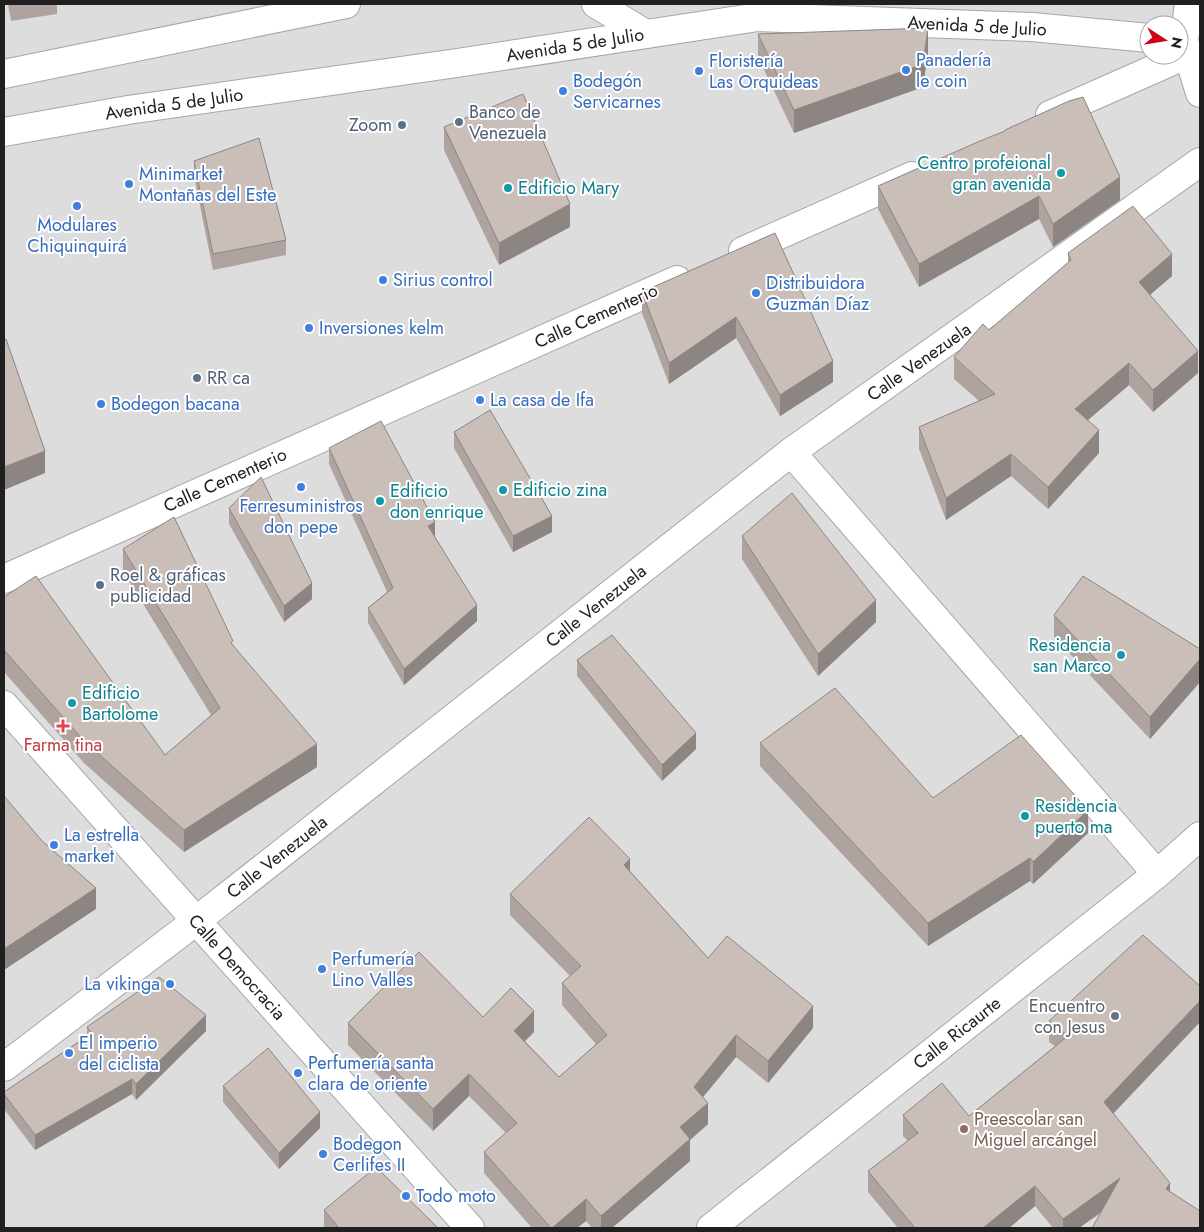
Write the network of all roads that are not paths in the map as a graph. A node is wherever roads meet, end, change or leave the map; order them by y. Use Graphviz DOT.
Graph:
graph roads {
  1 [pos="346,4"];
  2 [pos="596,4"];
  3 [pos="646,34"];
  4 [pos="1139,37"];
  5 [pos="1189,49"];
  6 [pos="1148,65"];
  7 [pos="4,74"];
  8 [pos="1200,93"];
  9 [pos="1024,126"];
  10 [pos="4,132"];
  11 [pos="1200,162"];
  12 [pos="933,167"];
  13 [pos="723,260"];
  14 [pos="696,272"];
  15 [pos="791,452"];
  16 [pos="4,579"];
  17 [pos="4,706"];
  18 [pos="1200,836"];
  19 [pos="1157,874"];
  20 [pos="196,921"];
  21 [pos="4,1067"];
  22 [pos="470,1228"];
  23 [pos="711,1228"];
  1 -- 7 [label="street"];
  2 -- 3 [label="street"];
  3 -- 4 [label="street, Avenida 5 de Julio"];
  3 -- 10 [label="street, Avenida 5 de Julio"];
  5 -- 8 [label="street"];
  6 -- 9 [label="street"];
  11 -- 15 [label="street, Calle Venezuela"];
  12 -- 13 [label="street"];
  14 -- 16 [label="street, Calle Cementerio"];
  15 -- 19 [label="street"];
  15 -- 20 [label="street, Calle Venezuela"];
  17 -- 20 [label="street, Calle Democracia"];
  18 -- 19 [label="street, Calle Ricaurte"];
  19 -- 23 [label="street, Calle Ricaurte"];
  20 -- 21 [label="street, Calle Venezuela"];
  20 -- 22 [label="street, Calle Democracia"];
}
